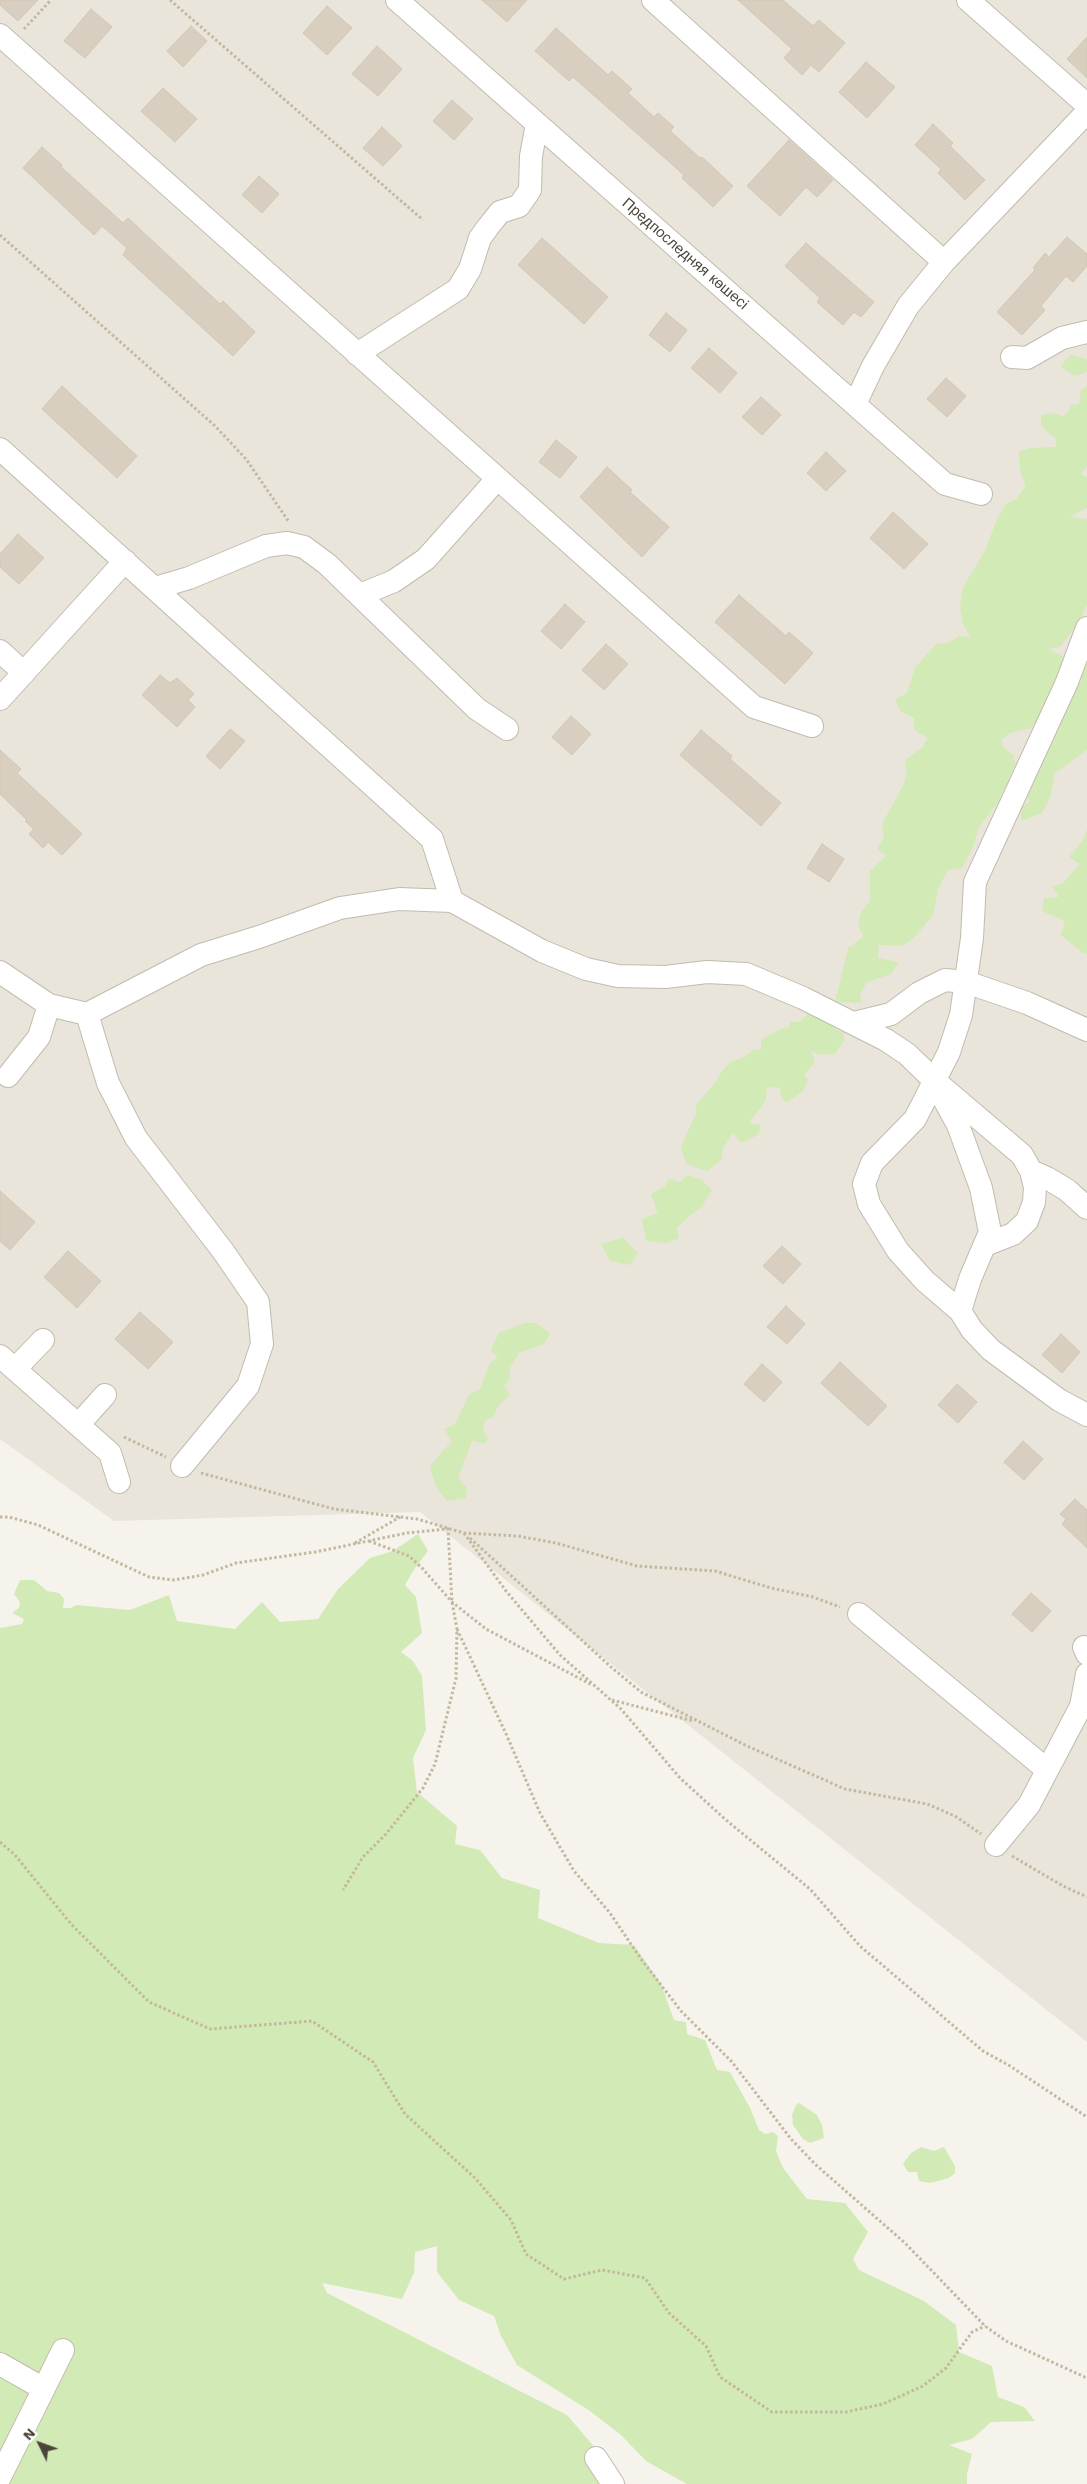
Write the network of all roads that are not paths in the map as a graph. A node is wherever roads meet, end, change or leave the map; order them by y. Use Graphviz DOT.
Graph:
graph roads {
  1 [pos="397,0"];
  2 [pos="653,0"];
  3 [pos="968,0"];
  4 [pos="5,40"];
  5 [pos="1087,106"];
  6 [pos="1087,112"];
  7 [pos="537,124"];
  8 [pos="944,262"];
  9 [pos="1087,332"];
  10 [pos="357,354"];
  11 [pos="1012,357"];
  12 [pos="855,404"];
  13 [pos="0,449"];
  14 [pos="497,479"];
  15 [pos="981,494"];
  16 [pos="125,561"];
  17 [pos="155,588"];
  18 [pos="360,596"];
  19 [pos="1087,628"];
  20 [pos="0,651"];
  21 [pos="24,673"];
  22 [pos="0,699"];
  23 [pos="812,726"];
  24 [pos="507,729"];
  25 [pos="452,901"];
  26 [pos="0,972"];
  27 [pos="966,982"];
  28 [pos="49,1005"];
  29 [pos="87,1014"];
  30 [pos="854,1023"];
  31 [pos="1087,1030"];
  32 [pos="8,1076"];
  33 [pos="936,1082"];
  34 [pos="1031,1172"];
  35 [pos="1087,1208"];
  36 [pos="984,1245"];
  37 [pos="960,1311"];
  38 [pos="42,1340"];
  39 [pos="8,1362"];
  40 [pos="106,1396"];
  41 [pos="1087,1415"];
  42 [pos="78,1425"];
  43 [pos="182,1466"];
  44 [pos="119,1482"];
  45 [pos="859,1614"];
  46 [pos="1087,1674"];
  47 [pos="1046,1769"];
  48 [pos="996,1845"];
  49 [pos="63,2350"];
  50 [pos="0,2364"];
  51 [pos="44,2389"];
  52 [pos="596,2458"];
  53 [pos="0,2477"];
  54 [pos="613,2484"];
  1 -- 7 [label="street, Предпоследняя көшесі"];
  2 -- 8 [label="street"];
  3 -- 5 [label="street"];
  4 -- 10 [label="street"];
  6 -- 8 [label="street"];
  7 -- 10 [label="street"];
  7 -- 12 [label="street, Предпоследняя көшесі"];
  8 -- 12 [label="street"];
  9 -- 11 [label="street"];
  10 -- 14 [label="street"];
  12 -- 15 [label="street, Предпоследняя көшесі"];
  13 -- 16 [label="street"];
  14 -- 18 [label="street"];
  14 -- 23 [label="street"];
  16 -- 17 [label="street"];
  16 -- 21 [label="street"];
  17 -- 18 [label="street"];
  17 -- 25 [label="street"];
  18 -- 24 [label="street"];
  19 -- 27 [label="street"];
  20 -- 21 [label="street"];
  21 -- 22 [label="street"];
  25 -- 29 [label="street"];
  25 -- 30 [label="street"];
  26 -- 28 [label="street"];
  27 -- 30 [label="street"];
  27 -- 31 [label="street"];
  27 -- 33 [label="street"];
  28 -- 29 [label="street"];
  28 -- 32 [label="street"];
  29 -- 43 [label="street"];
  30 -- 33 [label="street"];
  33 -- 34 [label="street"];
  33 -- 36 [label="street"];
  33 -- 37 [label="street"];
  34 -- 35 [label="street"];
  34 -- 36 [label="street"];
  36 -- 37 [label="street"];
  37 -- 41 [label="street"];
  38 -- 39 [label="street"];
  39 -- 42 [label="street"];
  40 -- 42 [label="street"];
  42 -- 44 [label="street"];
  45 -- 47 [label="street"];
  46 -- 47 [label="street"];
  47 -- 48 [label="street"];
  49 -- 51 [label="street"];
  50 -- 51 [label="street"];
  51 -- 53 [label="street"];
  52 -- 54 [label="street"];
}
